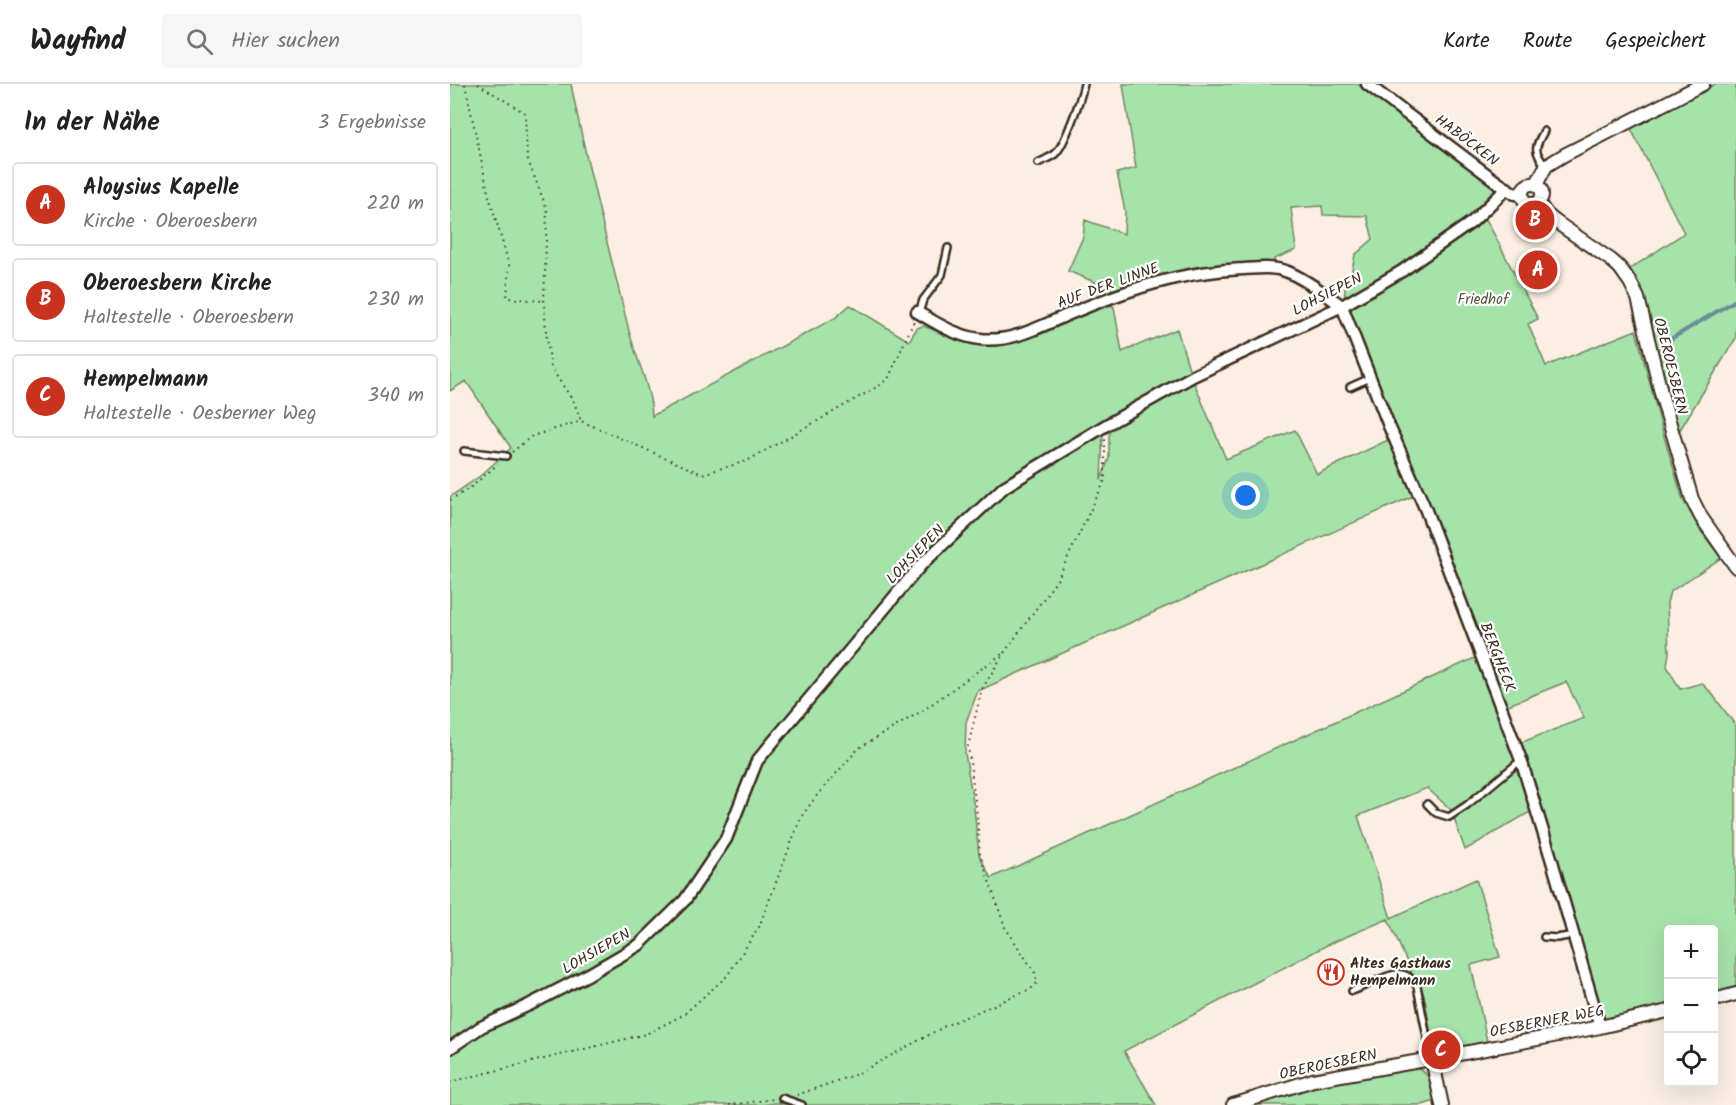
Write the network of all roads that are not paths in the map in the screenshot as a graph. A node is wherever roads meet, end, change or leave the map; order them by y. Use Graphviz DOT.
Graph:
graph roads {
  1 [pos="1084,84"];
  2 [pos="1367,84"];
  3 [pos="1703,84"];
  4 [pos="1544,131"];
  5 [pos="1038,163"];
  6 [pos="1546,166"];
  7 [pos="1536,185"];
  8 [pos="1507,188"];
  9 [pos="1522,194"];
  10 [pos="1538,202"];
  11 [pos="948,248"];
  12 [pos="1342,306"];
  13 [pos="918,313"];
  14 [pos="1370,378"];
  15 [pos="1350,387"];
  16 [pos="464,451"];
  17 [pos="506,456"];
  18 [pos="1736,567"];
  19 [pos="1521,759"];
  20 [pos="1427,804"];
  21 [pos="1574,935"];
  22 [pos="1544,937"];
  23 [pos="1352,991"];
  24 [pos="1736,994"];
  25 [pos="1718,999"];
  26 [pos="1664,1012"];
  27 [pos="1600,1027"];
  28 [pos="450,1048"];
  29 [pos="1432,1059"];
  30 [pos="782,1098"];
  31 [pos="802,1105"];
  32 [pos="1233,1105"];
  33 [pos="1442,1105"];
  1 -- 5 [label="lane"];
  2 -- 8 [label="street, HABÖCKEN"];
  3 -- 6 [label="street"];
  4 -- 6 [label="lane"];
  6 -- 7 [label="street"];
  7 -- 9 [label="street"];
  7 -- 10 [label="street"];
  8 -- 9 [label="street, HABÖCKEN"];
  8 -- 12 [label="street, LOHSIEPEN"];
  9 -- 10 [label="street"];
  10 -- 18 [label="street, OBEROESBERN"];
  11 -- 13 [label="lane"];
  12 -- 13 [label="street, AUF DER LINNE"];
  12 -- 14 [label="street, BERGHECK"];
  12 -- 28 [label="street, LOHSIEPEN"];
  14 -- 15 [label="lane"];
  14 -- 19 [label="street, BERGHECK"];
  16 -- 17 [label="lane"];
  19 -- 20 [label="lane"];
  19 -- 21 [label="street, BERGHECK"];
  21 -- 22 [label="lane"];
  21 -- 27 [label="street, BERGHECK"];
  23 -- 29 [label="lane"];
  24 -- 25 [label="street"];
  26 -- 27 [label="street, OESBERNER WEG"];
  27 -- 29 [label="street, OESBERNER WEG"];
  29 -- 32 [label="street, OBEROESBERN"];
  29 -- 33 [label="street"];
  30 -- 31 [label="lane"];
}
